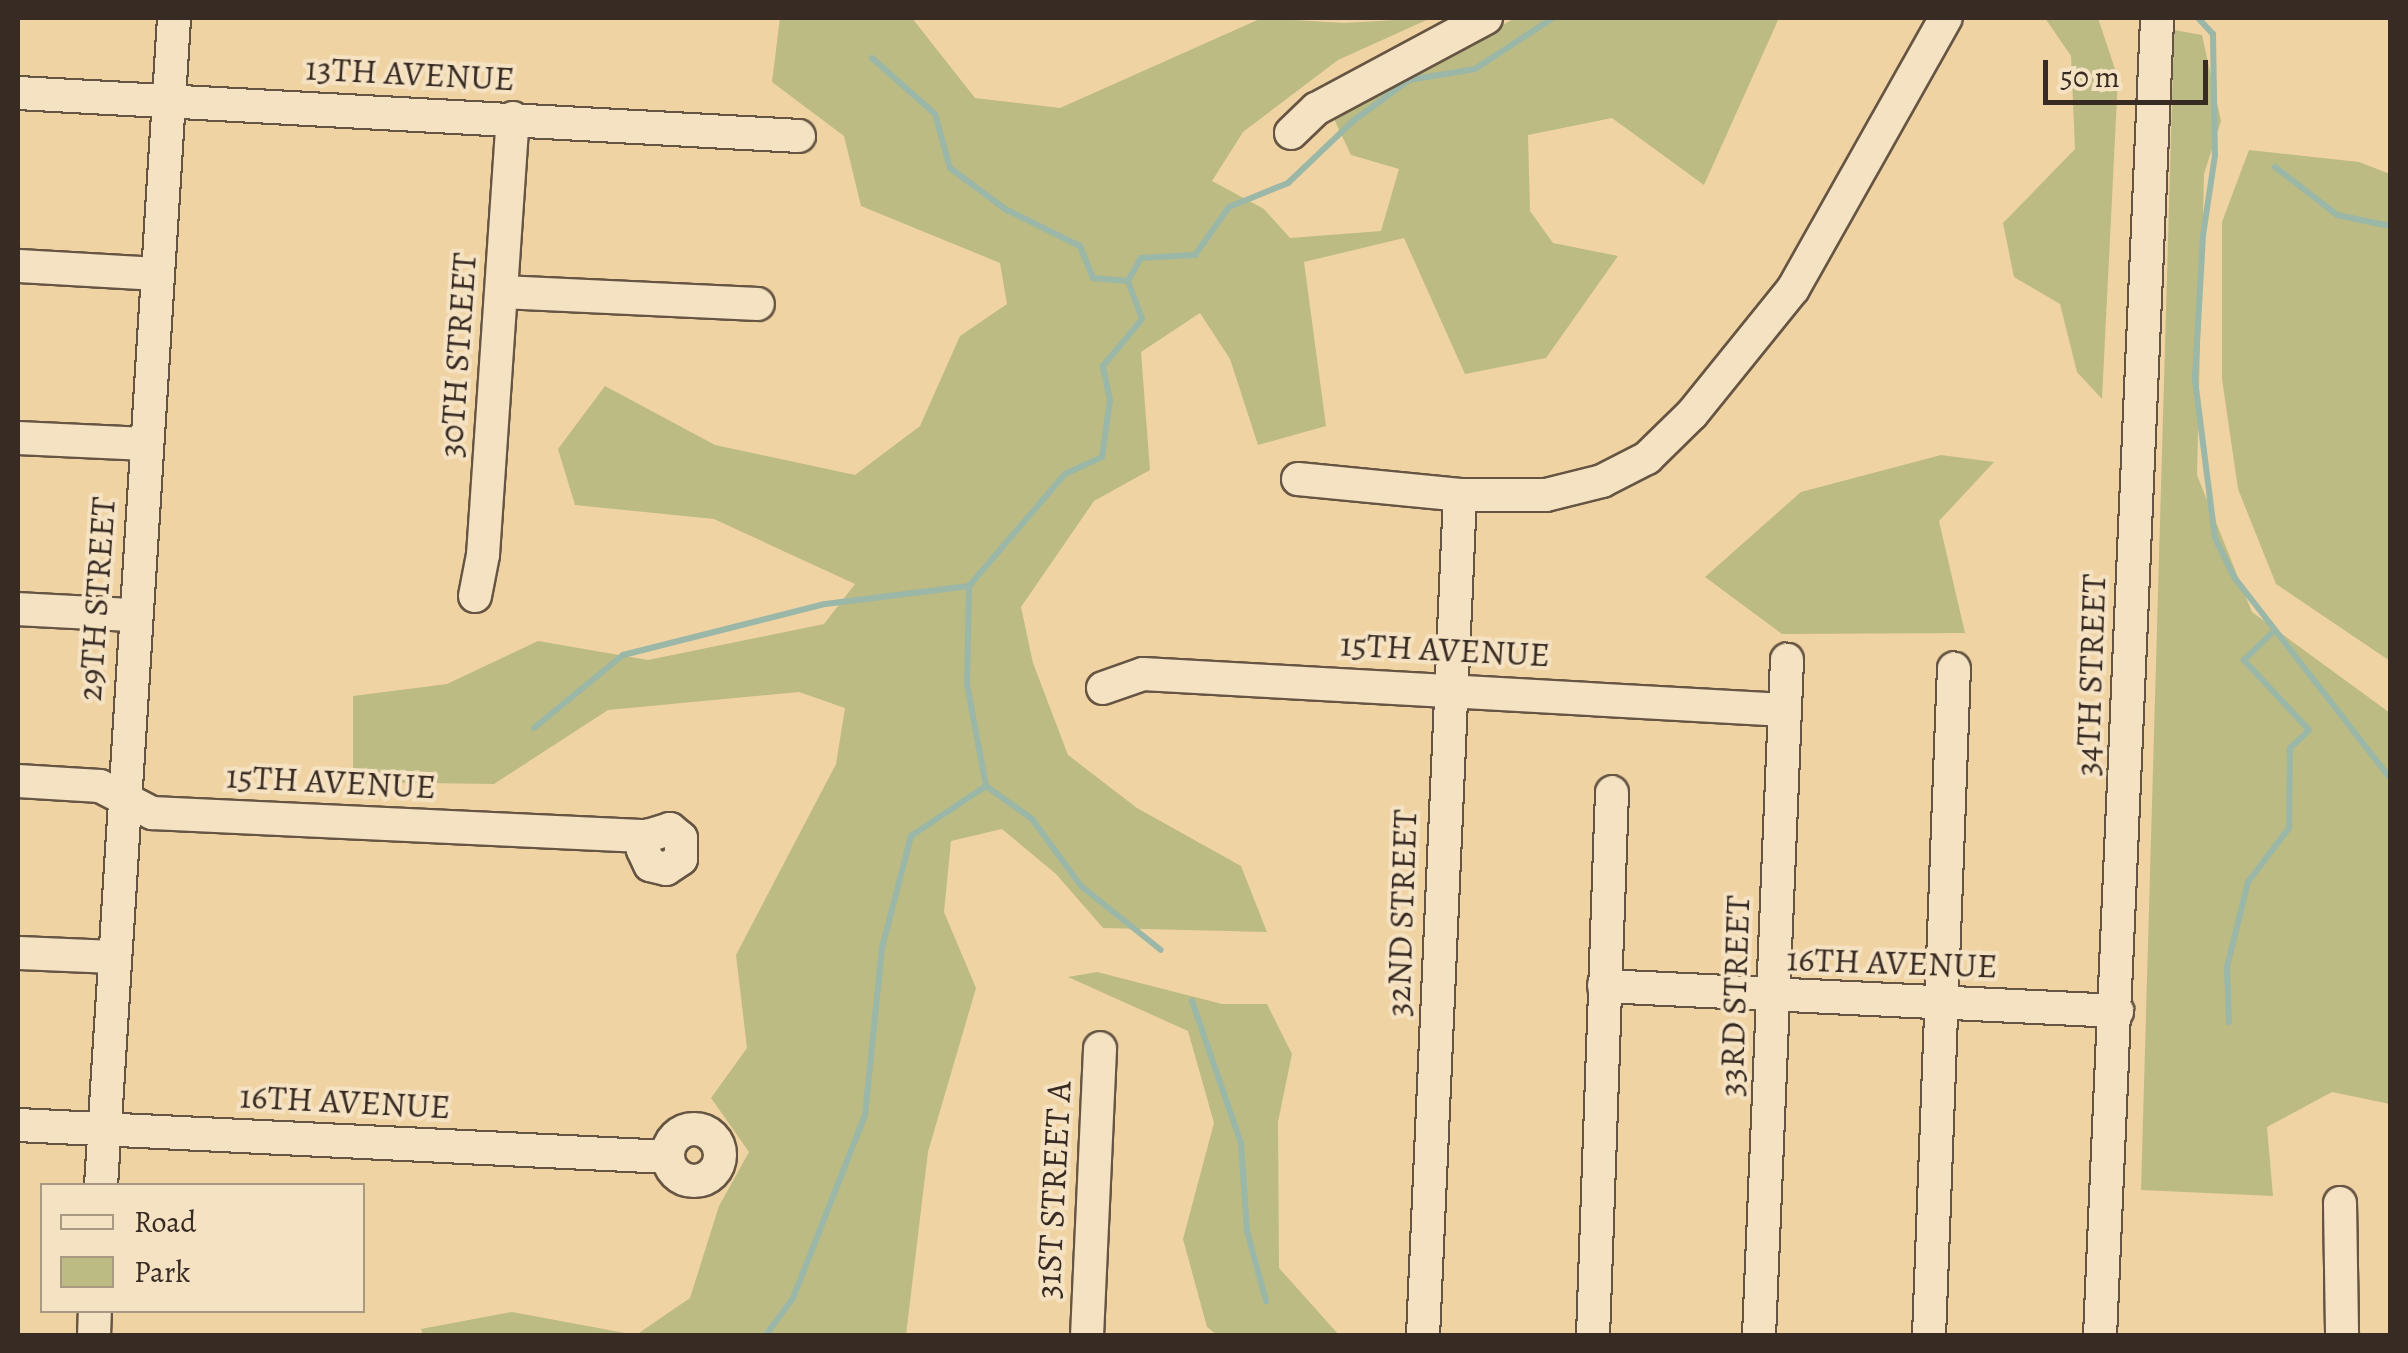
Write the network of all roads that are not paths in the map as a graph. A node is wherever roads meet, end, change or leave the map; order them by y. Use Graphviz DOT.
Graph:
graph roads {
  1 [pos="174,18"];
  2 [pos="1486,18"];
  3 [pos="1946,18"];
  4 [pos="2157,18"];
  5 [pos="18,93"];
  6 [pos="170,101"];
  7 [pos="513,118"];
  8 [pos="1291,133"];
  9 [pos="799,136"];
  10 [pos="18,266"];
  11 [pos="156,274"];
  12 [pos="502,292"];
  13 [pos="758,304"];
  14 [pos="18,438"];
  15 [pos="146,444"];
  16 [pos="1298,479"];
  17 [pos="1460,495"];
  18 [pos="475,596"];
  19 [pos="18,609"];
  20 [pos="134,615"];
  21 [pos="1788,660"];
  22 [pos="1954,668"];
  23 [pos="1103,688"];
  24 [pos="1450,688"];
  25 [pos="1784,710"];
  26 [pos="18,782"];
  27 [pos="1612,792"];
  28 [pos="124,797"];
  29 [pos="647,836"];
  30 [pos="18,952"];
  31 [pos="115,957"];
  32 [pos="1604,986"];
  33 [pos="1774,998"];
  34 [pos="1941,1004"];
  35 [pos="2117,1012"];
  36 [pos="1100,1048"];
  37 [pos="18,1125"];
  38 [pos="104,1129"];
  39 [pos="668,1157"];
  40 [pos="101,1183"];
  41 [pos="2340,1203"];
  42 [pos="1087,1336"];
  43 [pos="1423,1336"];
  44 [pos="1593,1336"];
  45 [pos="1759,1336"];
  46 [pos="1928,1336"];
  47 [pos="2100,1336"];
  48 [pos="2342,1336"];
  1 -- 6 [label="street, 29TH STREET"];
  2 -- 8 [label="street"];
  3 -- 17 [label="street"];
  4 -- 35 [label="street, 34TH STREET"];
  5 -- 6 [label="street, 13TH AVENUE"];
  6 -- 7 [label="street, 13TH AVENUE"];
  6 -- 11 [label="street, 29TH STREET"];
  7 -- 9 [label="street, 13TH AVENUE"];
  7 -- 12 [label="street, 30TH STREET"];
  10 -- 11 [label="street"];
  11 -- 15 [label="street, 29TH STREET"];
  12 -- 13 [label="street"];
  12 -- 18 [label="street, 30TH STREET"];
  14 -- 15 [label="street"];
  15 -- 20 [label="street, 29TH STREET"];
  16 -- 17 [label="street"];
  17 -- 24 [label="street, 32ND STREET"];
  19 -- 20 [label="street"];
  20 -- 28 [label="street, 29TH STREET"];
  21 -- 25 [label="street, 33RD STREET"];
  22 -- 34 [label="street"];
  23 -- 24 [label="street, 15TH AVENUE"];
  24 -- 25 [label="street, 15TH AVENUE"];
  24 -- 43 [label="street, 32ND STREET"];
  25 -- 33 [label="street, 33RD STREET"];
  26 -- 28 [label="street, 15TH AVENUE"];
  27 -- 32 [label="street"];
  28 -- 29 [label="street, 15TH AVENUE"];
  28 -- 31 [label="street, 29TH STREET"];
  30 -- 31 [label="street"];
  31 -- 38 [label="street, 29TH STREET"];
  32 -- 33 [label="street, 16TH AVENUE"];
  32 -- 44 [label="street"];
  33 -- 34 [label="street, 16TH AVENUE"];
  33 -- 45 [label="street, 33RD STREET"];
  34 -- 35 [label="street, 16TH AVENUE"];
  34 -- 46 [label="street"];
  35 -- 47 [label="street, 34TH STREET"];
  36 -- 42 [label="street, 31ST STREET A"];
  37 -- 38 [label="street, 16TH AVENUE"];
  38 -- 39 [label="street, 16TH AVENUE"];
  38 -- 40 [label="street, 29TH STREET"];
  41 -- 48 [label="street"];
}
